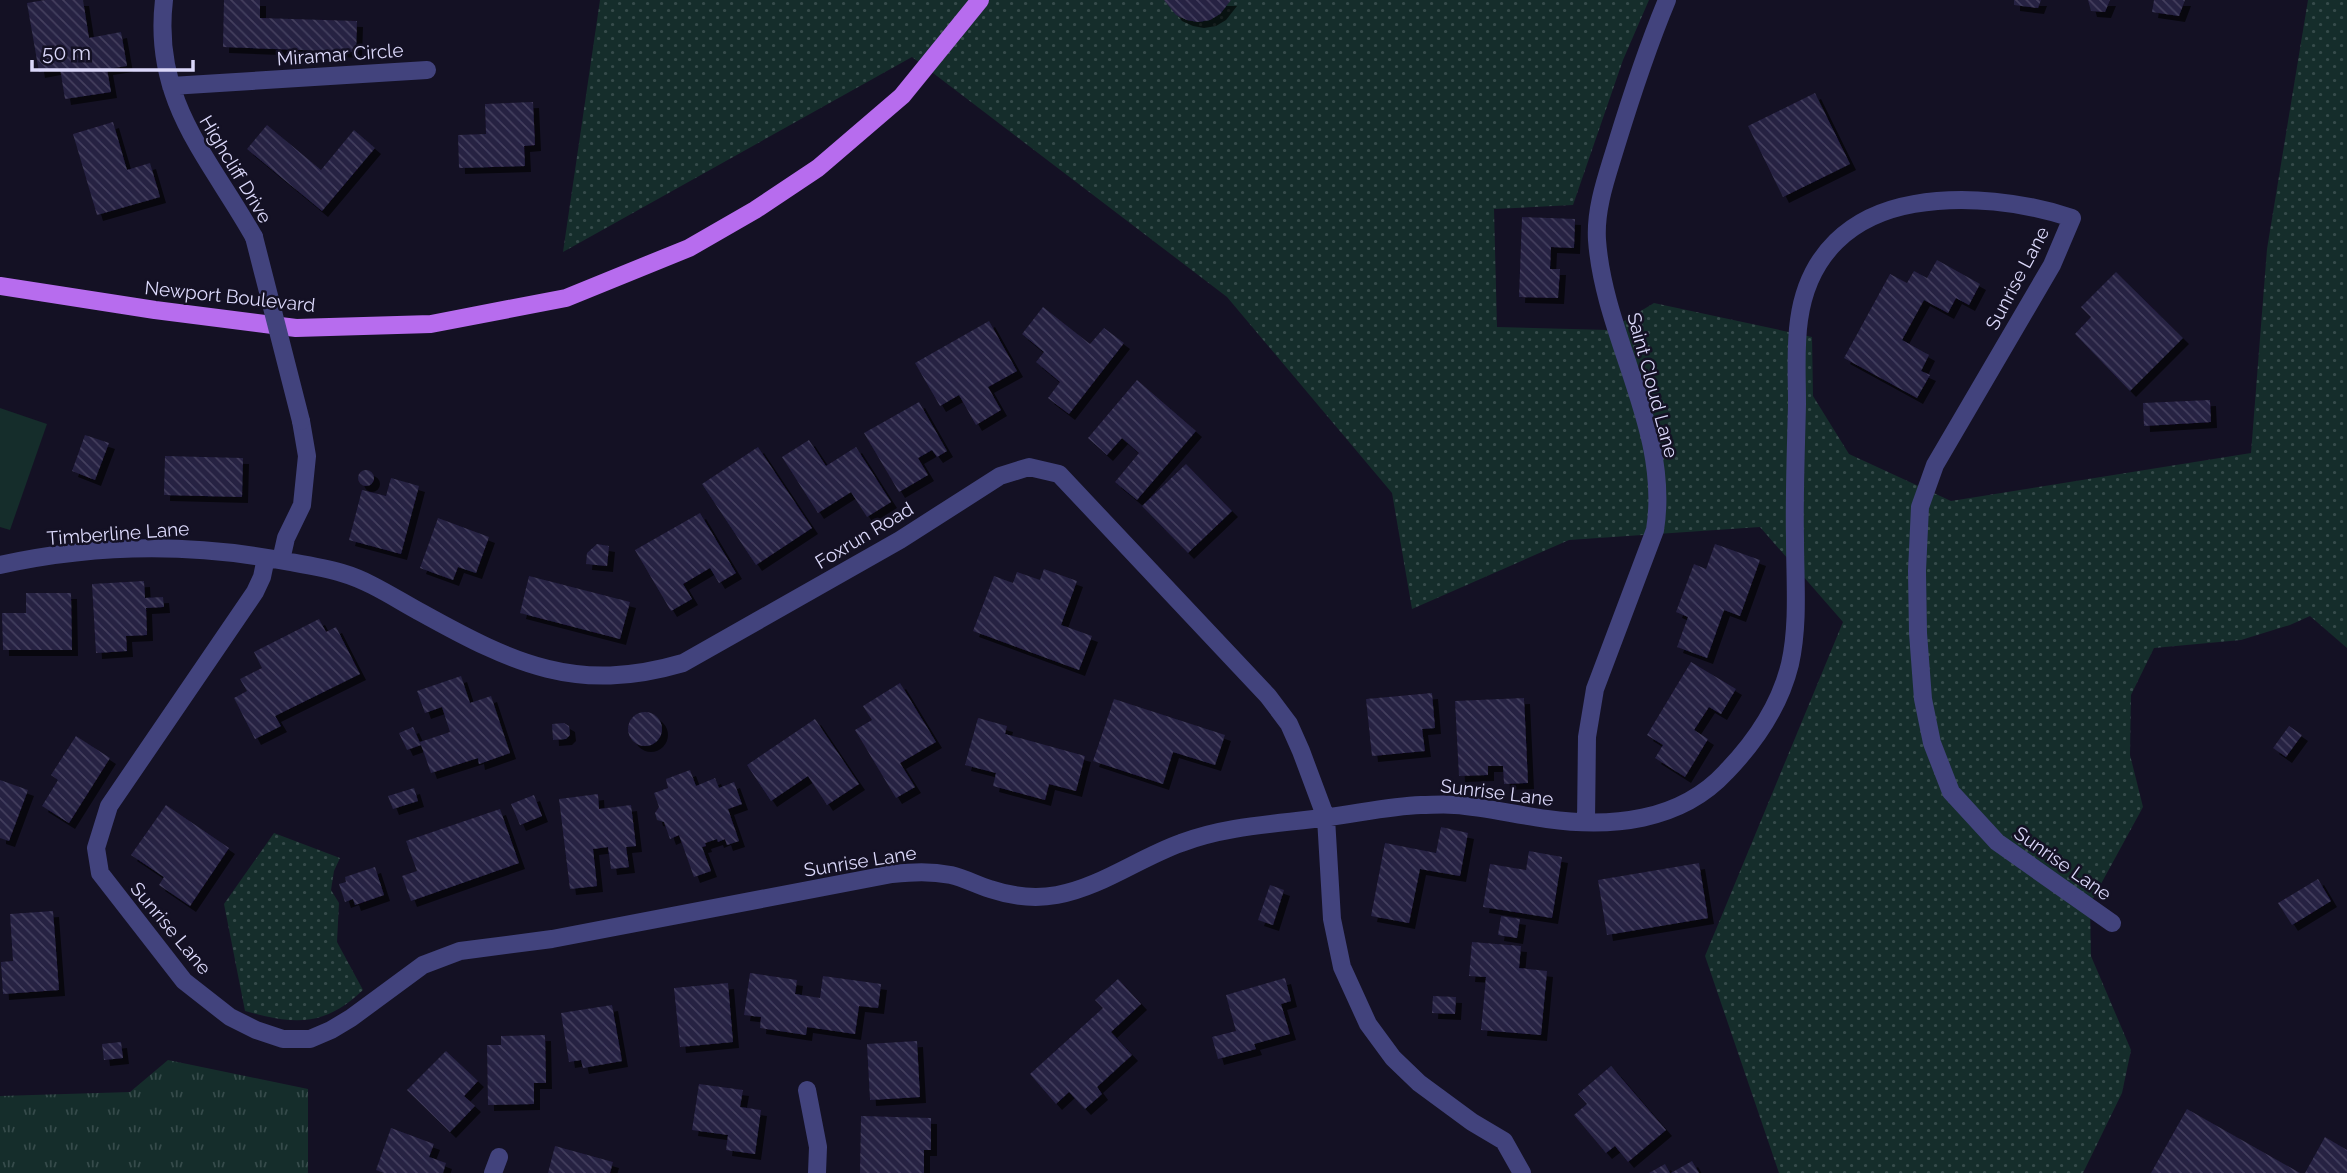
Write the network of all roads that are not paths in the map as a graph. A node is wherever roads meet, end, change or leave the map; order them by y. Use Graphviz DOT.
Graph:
graph roads {
  1 [pos="164,0"];
  2 [pos="980,0"];
  3 [pos="1667,0"];
  4 [pos="427,69"];
  5 [pos="171,86"];
  6 [pos="0,286"];
  7 [pos="274,559"];
  8 [pos="0,565"];
  9 [pos="1326,818"];
  10 [pos="1586,822"];
  11 [pos="2112,923"];
  12 [pos="807,1090"];
  13 [pos="817,1173"];
  14 [pos="1522,1173"];
  1 -- 5 [label="street, Highcliff Drive"];
  2 -- 6 [label="main road, Newport Boulevard"];
  3 -- 10 [label="street, Saint Cloud Lane"];
  4 -- 5 [label="street, Miramar Circle"];
  5 -- 7 [label="street, Highcliff Drive, bridge"];
  7 -- 8 [label="street, Timberline Lane"];
  7 -- 9 [label="street, Foxrun Road"];
  7 -- 9 [label="street, Sunrise Lane"];
  9 -- 10 [label="street, Sunrise Lane"];
  9 -- 14 [label="street, Foxrun Road"];
  10 -- 11 [label="street, Sunrise Lane"];
  12 -- 13 [label="street"];
}
